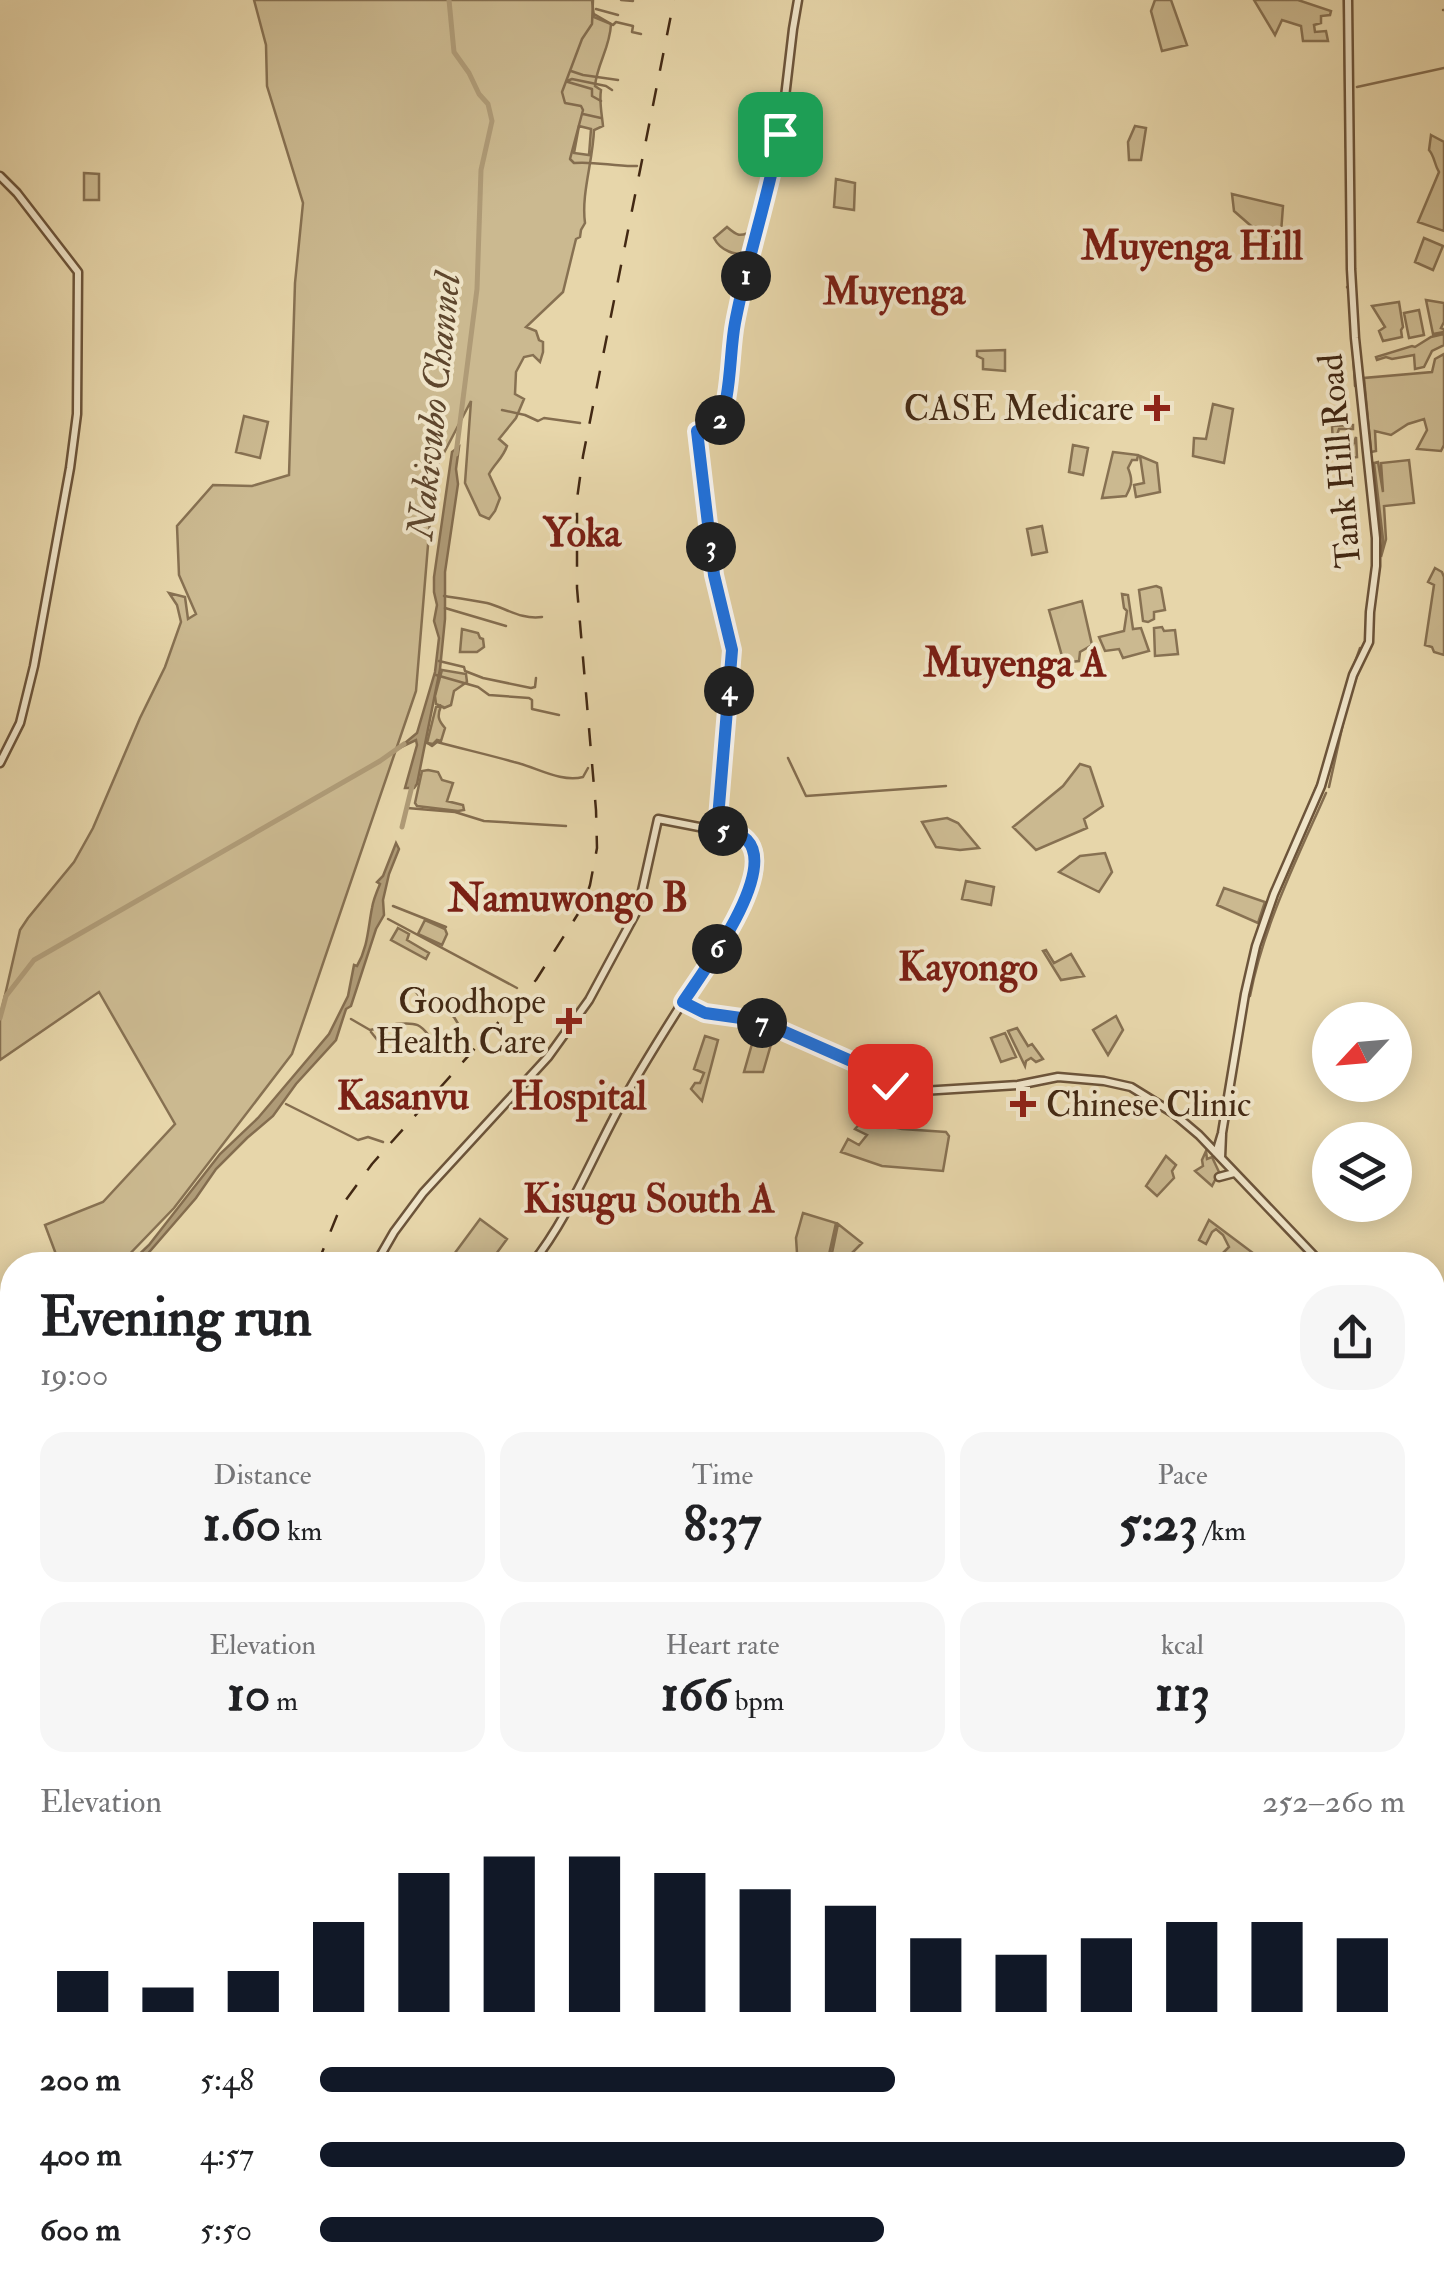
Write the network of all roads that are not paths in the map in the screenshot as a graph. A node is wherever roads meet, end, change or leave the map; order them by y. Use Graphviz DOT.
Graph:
graph roads {
  1 [pos="798,0"];
  2 [pos="1348,0"];
  3 [pos="0,176"];
  4 [pos="0,763"];
  5 [pos="717,830"];
  6 [pos="683,1002"];
  7 [pos="1222,1132"];
  8 [pos="1223,1160"];
  9 [pos="1235,1173"];
  10 [pos="1219,1176"];
  11 [pos="383,1252"];
  12 [pos="540,1252"];
  13 [pos="1311,1252"];
  1 -- 5 [label="street"];
  2 -- 7 [label="street, Tank Hill Road"];
  3 -- 4 [label="street"];
  5 -- 6 [label="street"];
  5 -- 11 [label="street"];
  6 -- 8 [label="street"];
  6 -- 12 [label="street"];
  7 -- 8 [label="street, Tank Hill Road"];
  7 -- 8 [label="street, Tank Hill Road"];
  8 -- 9 [label="street"];
  9 -- 10 [label="street"];
  9 -- 13 [label="street"];
}
